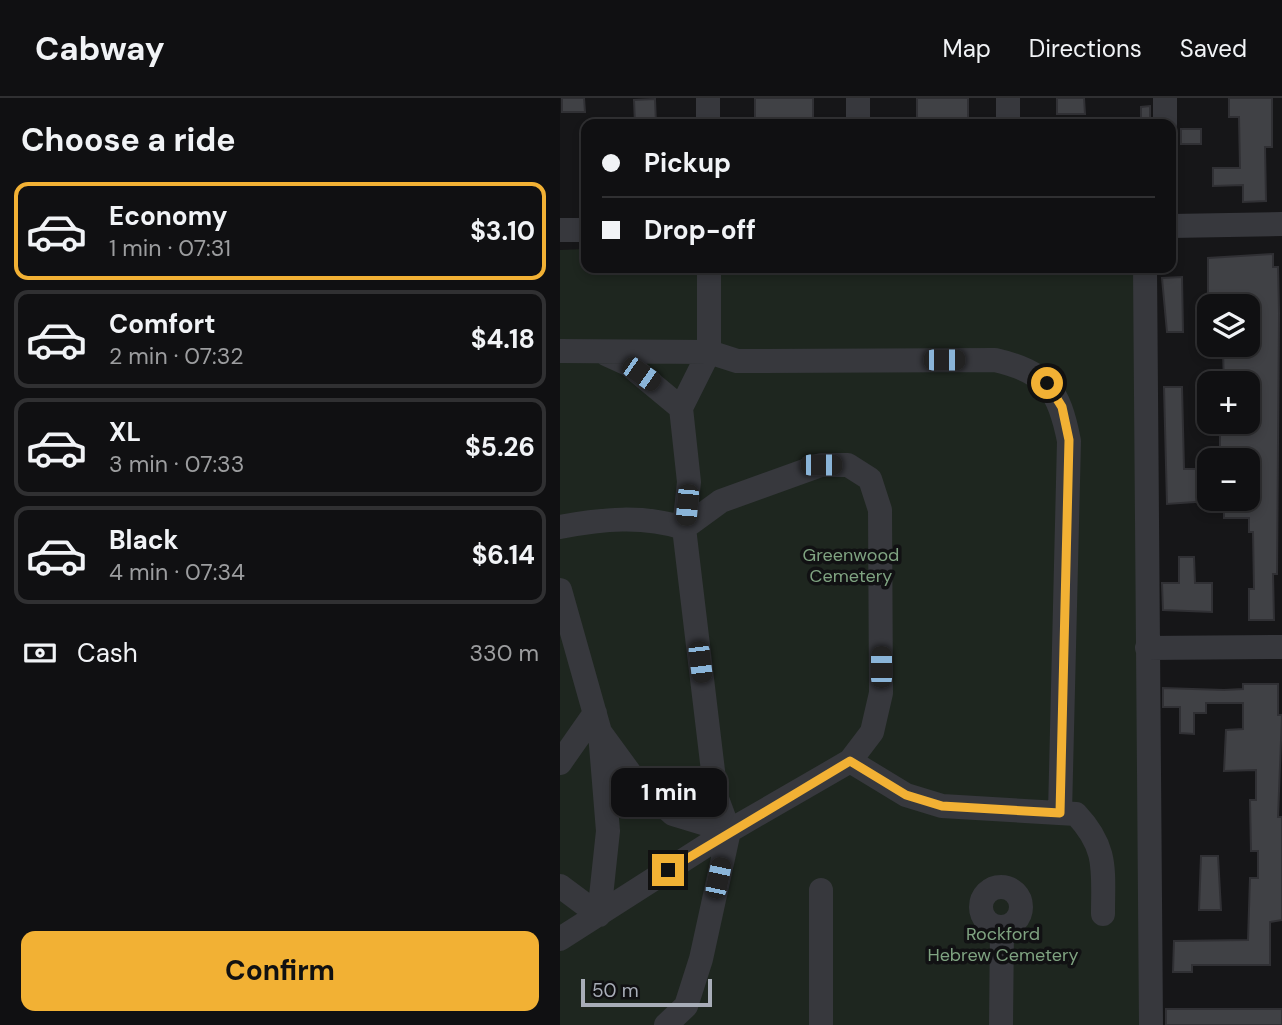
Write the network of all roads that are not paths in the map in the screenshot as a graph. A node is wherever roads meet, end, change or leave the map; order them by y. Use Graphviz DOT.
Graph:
graph roads {
  1 [pos="708,98"];
  2 [pos="858,98"];
  3 [pos="1008,98"];
  4 [pos="1165,98"];
  5 [pos="708,119"];
  6 [pos="858,119"];
  7 [pos="1008,119"];
  8 [pos="1166,119"];
  9 [pos="1282,224"];
  10 [pos="1176,226"];
  11 [pos="560,230"];
  12 [pos="581,230"];
  13 [pos="709,273"];
  14 [pos="1145,273"];
  15 [pos="560,351"];
  16 [pos="599,351"];
  17 [pos="709,352"];
  18 [pos="681,408"];
  19 [pos="560,527"];
  20 [pos="684,528"];
  21 [pos="560,590"];
  22 [pos="1282,647"];
  23 [pos="1147,648"];
  24 [pos="597,722"];
  25 [pos="850,761"];
  26 [pos="560,763"];
  27 [pos="1060,813"];
  28 [pos="729,831"];
  29 [pos="560,886"];
  30 [pos="821,890"];
  31 [pos="1103,914"];
  32 [pos="599,915"];
  33 [pos="1002,928"];
  34 [pos="560,939"];
  35 [pos="666,1025"];
  36 [pos="821,1025"];
  37 [pos="1001,1025"];
  38 [pos="1151,1025"];
  1 -- 5 [label="street"];
  2 -- 6 [label="street"];
  3 -- 7 [label="street"];
  4 -- 8 [label="street"];
  9 -- 10 [label="street"];
  11 -- 12 [label="street"];
  13 -- 17 [label="street"];
  14 -- 23 [label="street"];
  15 -- 16 [label="street"];
  16 -- 17 [label="street"];
  16 -- 18 [label="street"];
  17 -- 18 [label="street"];
  17 -- 27 [label="street"];
  18 -- 20 [label="street"];
  19 -- 20 [label="street"];
  20 -- 25 [label="street"];
  20 -- 28 [label="street"];
  21 -- 24 [label="street"];
  22 -- 23 [label="street"];
  23 -- 38 [label="street"];
  24 -- 26 [label="street"];
  24 -- 28 [label="street"];
  24 -- 32 [label="street"];
  25 -- 27 [label="street"];
  25 -- 28 [label="street"];
  27 -- 31 [label="street"];
  28 -- 32 [label="street"];
  28 -- 35 [label="street"];
  29 -- 32 [label="street"];
  30 -- 36 [label="street"];
  32 -- 34 [label="street"];
  33 -- 37 [label="street"];
}
